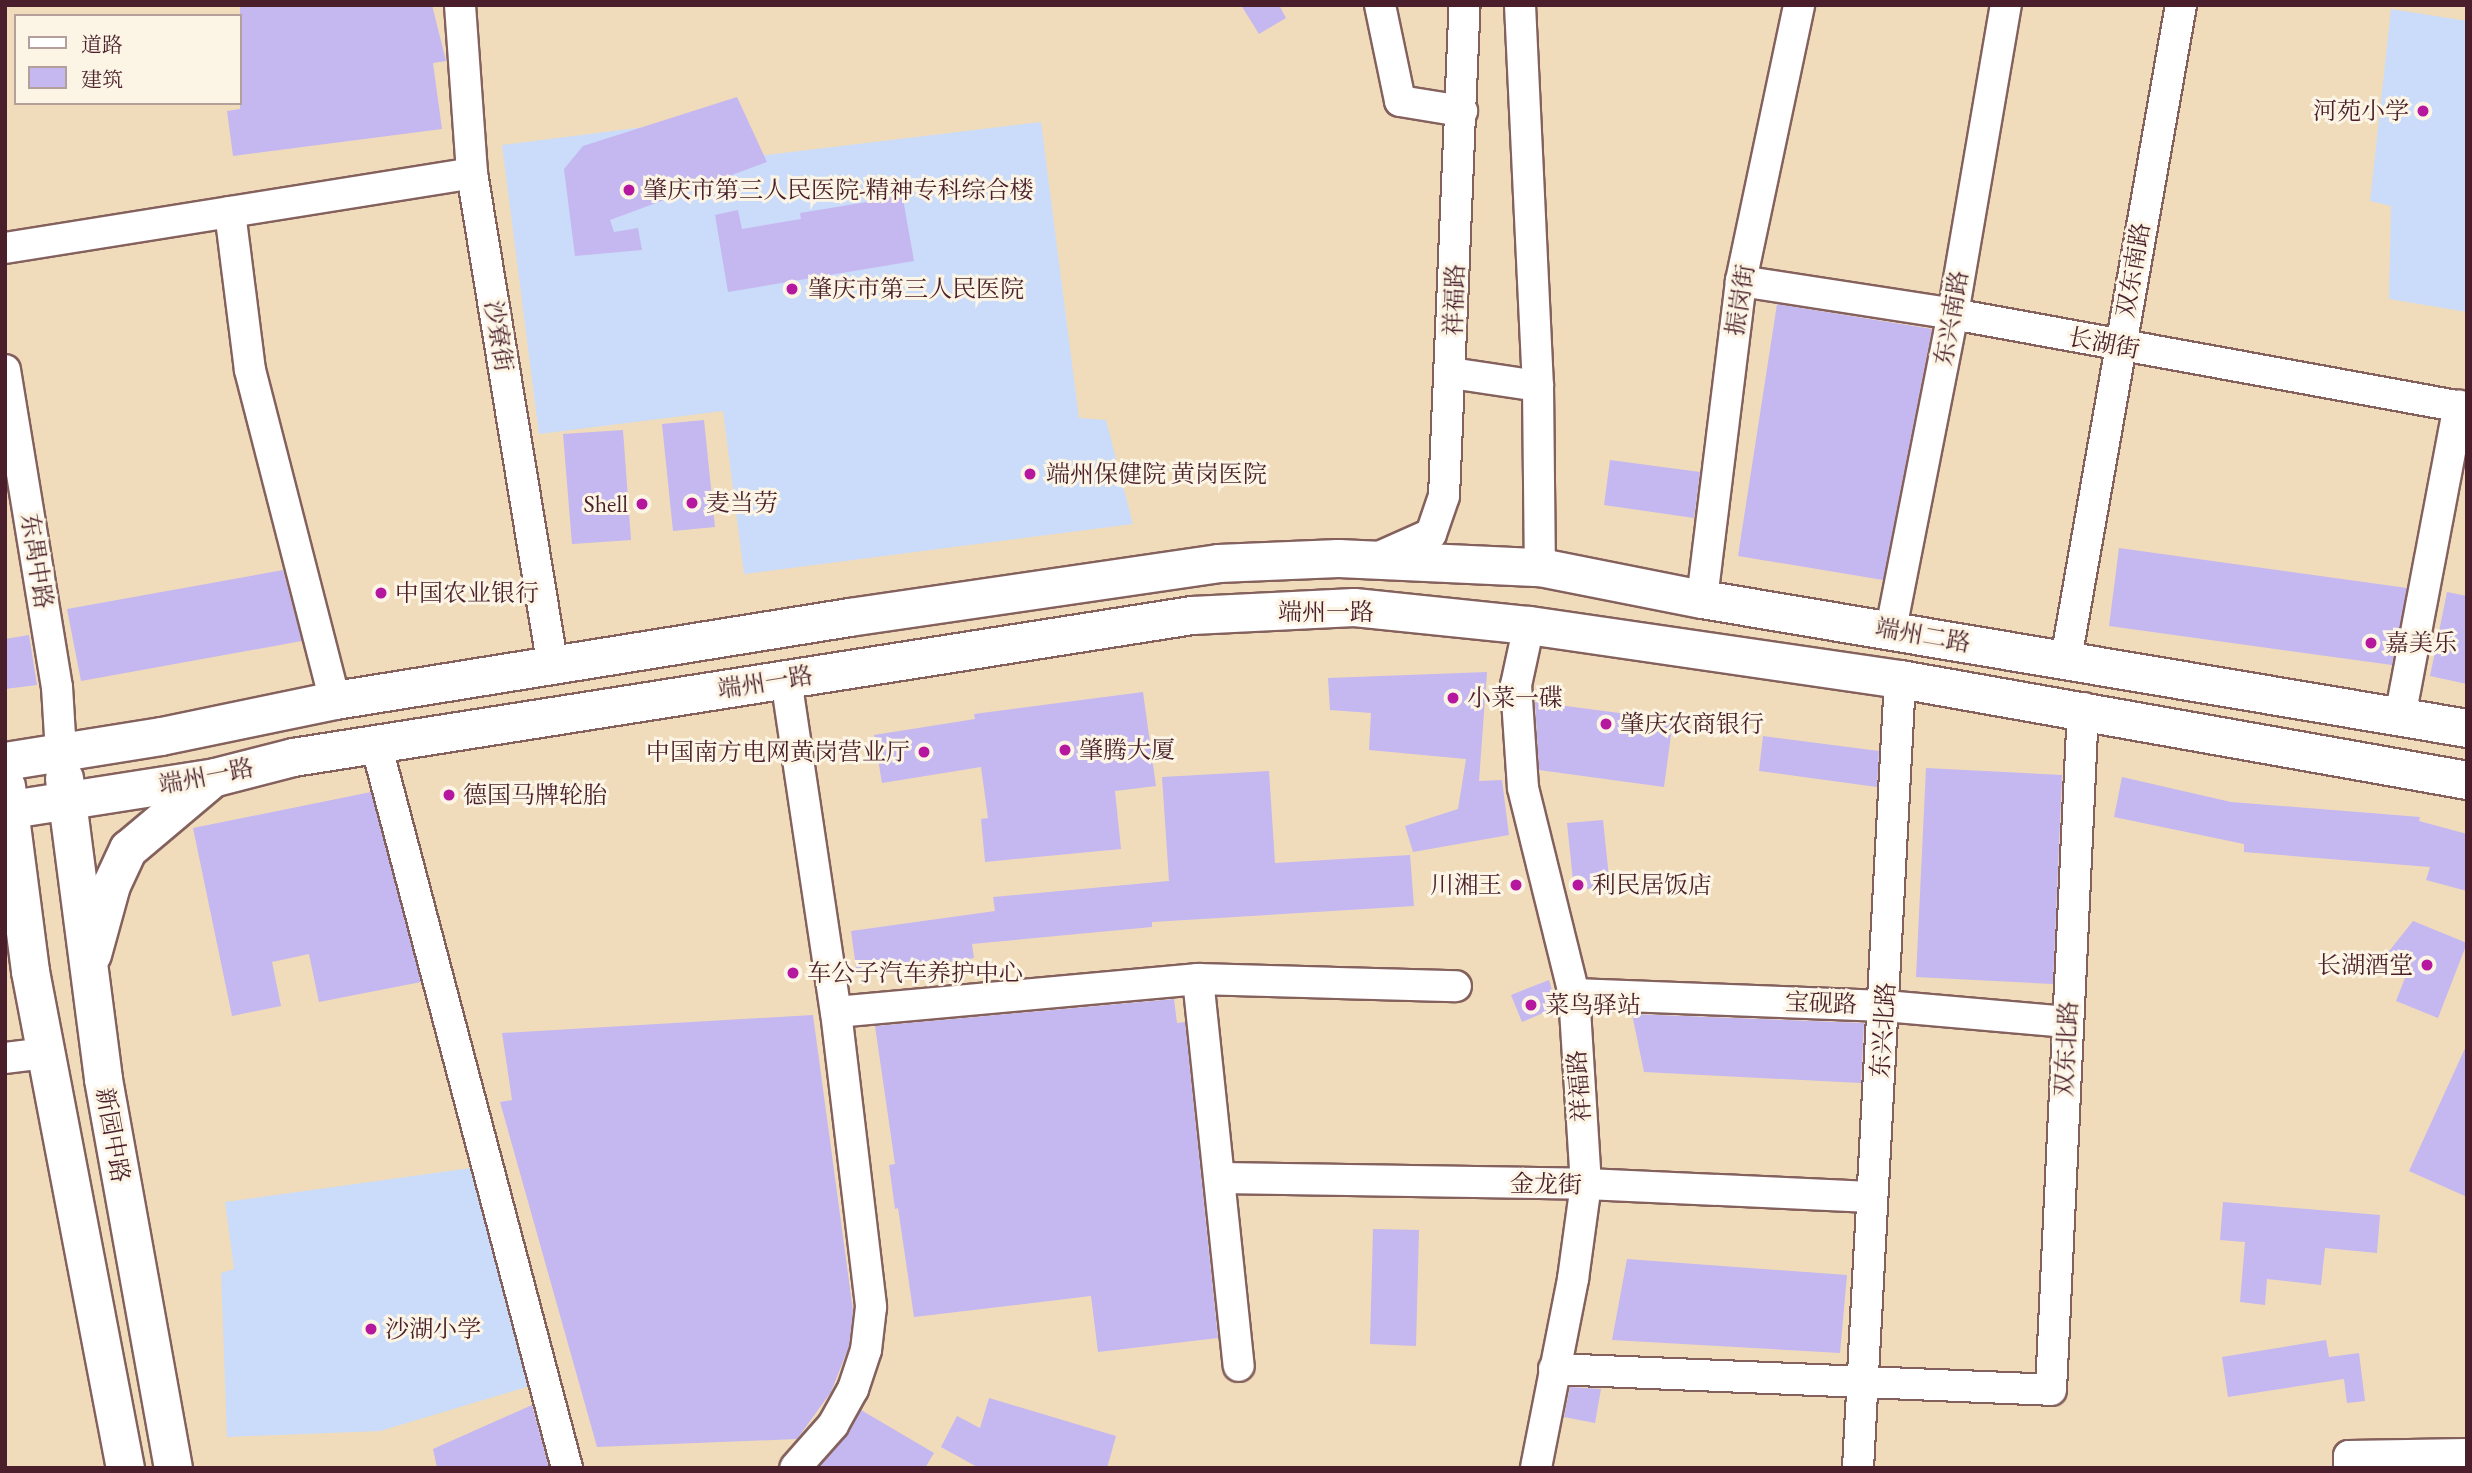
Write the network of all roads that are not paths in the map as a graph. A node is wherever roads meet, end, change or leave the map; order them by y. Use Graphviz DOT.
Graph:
graph roads {
  1 [pos="460,5"];
  2 [pos="1380,5"];
  3 [pos="1465,5"];
  4 [pos="1520,5"];
  5 [pos="1799,5"];
  6 [pos="2006,5"];
  7 [pos="2180,5"];
  8 [pos="1462,111"];
  9 [pos="472,173"];
  10 [pos="230,212"];
  11 [pos="5,248"];
  12 [pos="1741,281"];
  13 [pos="1952,314"];
  14 [pos="2119,347"];
  15 [pos="5,370"];
  16 [pos="1451,373"];
  17 [pos="1538,386"];
  18 [pos="2463,407"];
  19 [pos="1377,558"];
  20 [pos="1540,567"];
  21 [pos="1702,599"];
  22 [pos="1529,625"];
  23 [pos="1891,629"];
  24 [pos="2066,659"];
  25 [pos="553,665"];
  26 [pos="786,679"];
  27 [pos="1900,679"];
  28 [pos="335,699"];
  29 [pos="2083,708"];
  30 [pos="284,711"];
  31 [pos="2400,717"];
  32 [pos="2467,728"];
  33 [pos="376,744"];
  34 [pos="61,752"];
  35 [pos="293,757"];
  36 [pos="5,761"];
  37 [pos="215,777"];
  38 [pos="2467,780"];
  39 [pos="7,799"];
  40 [pos="66,800"];
  41 [pos="5,922"];
  42 [pos="88,968"];
  43 [pos="30,971"];
  44 [pos="1198,979"];
  45 [pos="1456,986"];
  46 [pos="1574,994"];
  47 [pos="1885,1006"];
  48 [pos="836,1012"];
  49 [pos="2067,1021"];
  50 [pos="46,1053"];
  51 [pos="5,1058"];
  52 [pos="103,1079"];
  53 [pos="52,1088"];
  54 [pos="1222,1178"];
  55 [pos="1586,1184"];
  56 [pos="1871,1197"];
  57 [pos="1239,1367"];
  58 [pos="1554,1369"];
  59 [pos="1863,1382"];
  60 [pos="2467,1454"];
  61 [pos="125,1468"];
  62 [pos="173,1468"];
  63 [pos="567,1468"];
  64 [pos="795,1468"];
  65 [pos="1536,1468"];
  66 [pos="1858,1468"];
  67 [pos="2349,1468"];
  1 -- 9 [label="street, 沙寮街"];
  2 -- 8 [label="street"];
  3 -- 8 [label="street, 祥福路"];
  4 -- 17 [label="street"];
  5 -- 12 [label="street, 振岗街"];
  6 -- 13 [label="street, 东兴南路"];
  7 -- 14 [label="street, 双东南路"];
  8 -- 16 [label="street, 祥福路"];
  9 -- 10 [label="street"];
  9 -- 25 [label="street, 沙寮街"];
  10 -- 11 [label="street"];
  10 -- 28 [label="street"];
  12 -- 13 [label="street, 长湖街"];
  12 -- 21 [label="street, 振岗街"];
  13 -- 14 [label="street, 长湖街"];
  13 -- 23 [label="street, 东兴南路"];
  14 -- 18 [label="street, 长湖街"];
  14 -- 24 [label="street, 双东南路"];
  15 -- 34 [label="street, 东禺中路"];
  16 -- 17 [label="street"];
  16 -- 19 [label="street, 祥福路"];
  17 -- 20 [label="street"];
  18 -- 31 [label="street"];
  19 -- 20 [label="main road, 端州二路"];
  19 -- 25 [label="main road, 端州一路"];
  20 -- 21 [label="main road, 端州二路"];
  21 -- 23 [label="main road, 端州二路"];
  22 -- 26 [label="main road, 端州一路"];
  22 -- 27 [label="main road, 端州二路"];
  22 -- 46 [label="street, 祥福路"];
  23 -- 24 [label="main road, 端州二路"];
  24 -- 31 [label="main road, 端州二路"];
  25 -- 28 [label="main road, 端州一路"];
  26 -- 33 [label="main road, 端州一路"];
  26 -- 48 [label="street"];
  27 -- 29 [label="main road, 端州二路"];
  27 -- 47 [label="street, 东兴北路"];
  28 -- 30 [label="main road, 端州一路"];
  29 -- 38 [label="main road, 端州二路"];
  29 -- 49 [label="street, 双东北路"];
  30 -- 34 [label="main road, 端州一路"];
  30 -- 35 [label="main road"];
  31 -- 32 [label="main road, 端州二路"];
  33 -- 35 [label="main road, 端州一路"];
  33 -- 63 [label="street"];
  34 -- 36 [label="main road, 端州一路"];
  34 -- 40 [label="main road, 新园中路"];
  35 -- 37 [label="main road, 端州一路"];
  37 -- 40 [label="main road, 端州一路"];
  37 -- 42 [label="main road"];
  39 -- 40 [label="main road, 端州一路"];
  39 -- 43 [label="main road, 新园中路"];
  40 -- 42 [label="main road, 新园中路"];
  41 -- 43 [label="main road"];
  42 -- 52 [label="main road, 新园中路"];
  43 -- 50 [label="main road, 新园中路"];
  44 -- 45 [label="street"];
  44 -- 48 [label="street"];
  44 -- 54 [label="street"];
  46 -- 47 [label="street, 宝砚路"];
  46 -- 55 [label="street, 祥福路"];
  47 -- 49 [label="street, 宝砚路"];
  47 -- 56 [label="street, 东兴北路"];
  48 -- 64 [label="street"];
  49 -- 59 [label="street, 双东北路"];
  50 -- 51 [label="street"];
  50 -- 53 [label="main road, 新园中路"];
  52 -- 53 [label="main road"];
  52 -- 62 [label="main road, 新园中路"];
  53 -- 61 [label="main road, 新园中路"];
  54 -- 55 [label="street, 金龙街"];
  54 -- 57 [label="street"];
  55 -- 56 [label="street, 金龙街"];
  55 -- 58 [label="street, 祥福路"];
  56 -- 59 [label="street, 东兴北路"];
  58 -- 59 [label="street"];
  58 -- 65 [label="street, 祥福路"];
  59 -- 66 [label="street, 东兴北路"];
  60 -- 67 [label="street"];
}
